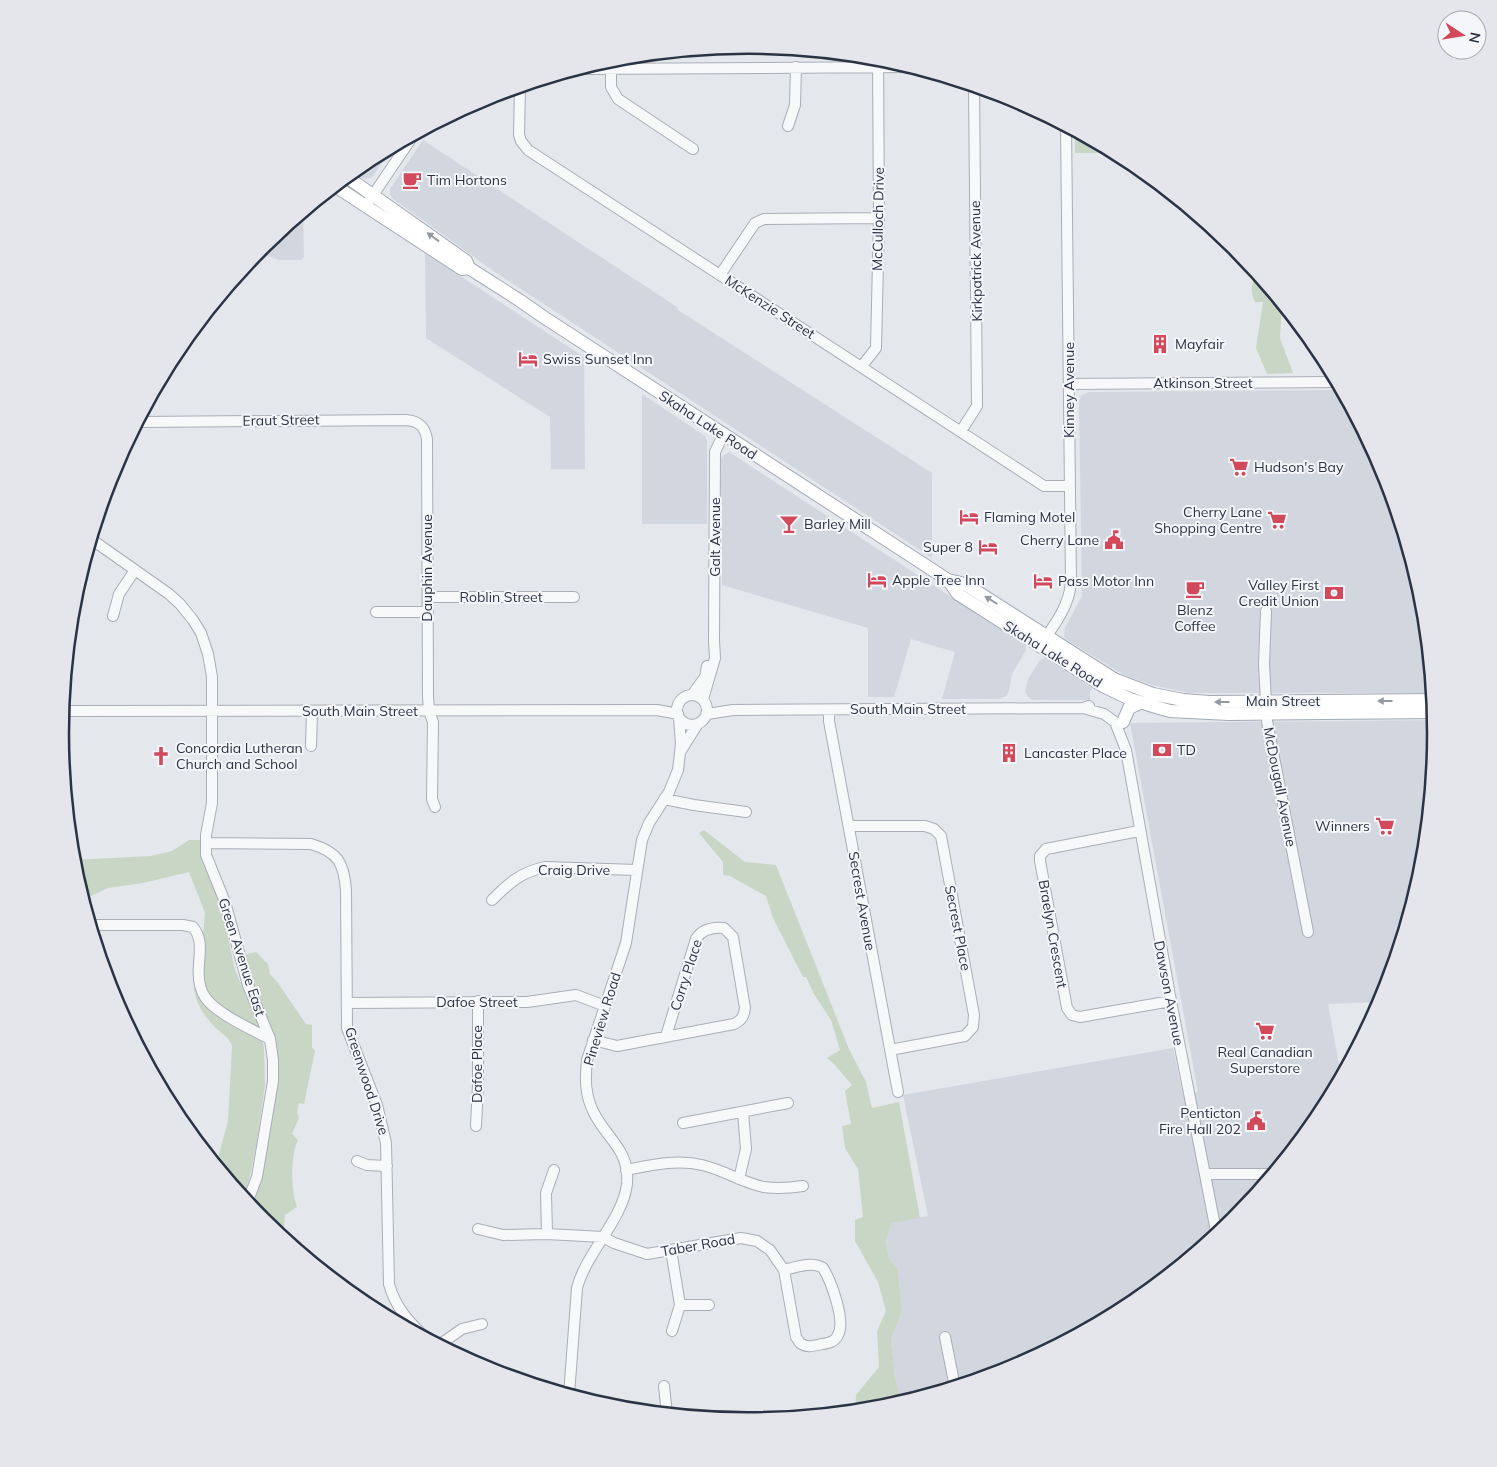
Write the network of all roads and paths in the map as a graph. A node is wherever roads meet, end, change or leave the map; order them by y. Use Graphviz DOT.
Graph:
graph roads {
  1 [pos="857,63"];
  2 [pos="796,67"];
  3 [pos="878,67"];
  4 [pos="611,68"];
  5 [pos="974,93"];
  6 [pos="520,94"];
  7 [pos="788,126"];
  8 [pos="1066,133"];
  9 [pos="405,147"];
  10 [pos="693,149"];
  11 [pos="353,181"];
  12 [pos="341,190"];
  13 [pos="373,195"];
  14 [pos="365,206"];
  15 [pos="879,218"];
  16 [pos="469,268"];
  17 [pos="720,275"];
  18 [pos="862,366"];
  19 [pos="1330,382"];
  20 [pos="1069,384"];
  21 [pos="145,422"];
  22 [pos="423,426"];
  23 [pos="961,431"];
  24 [pos="723,435"];
  25 [pos="734,442"];
  26 [pos="715,456"];
  27 [pos="1070,486"];
  28 [pos="97,543"];
  29 [pos="135,570"];
  30 [pos="574,597"];
  31 [pos="428,598"];
  32 [pos="1266,611"];
  33 [pos="376,612"];
  34 [pos="428,612"];
  35 [pos="113,616"];
  36 [pos="1044,640"];
  37 [pos="714,641"];
  38 [pos="1134,687"];
  39 [pos="692,695"];
  40 [pos="1427,700"];
  41 [pos="704,701"];
  42 [pos="679,702"];
  43 [pos="1140,702"];
  44 [pos="1266,708"];
  45 [pos="657,710"];
  46 [pos="733,710"];
  47 [pos="830,710"];
  48 [pos="70,711"];
  49 [pos="212,711"];
  50 [pos="312,711"];
  51 [pos="429,711"];
  52 [pos="1428,712"];
  53 [pos="708,714"];
  54 [pos="678,716"];
  55 [pos="1119,721"];
  56 [pos="697,725"];
  57 [pos="311,746"];
  58 [pos="681,753"];
  59 [pos="664,799"];
  60 [pos="435,807"];
  61 [pos="746,812"];
  62 [pos="849,826"];
  63 [pos="1139,831"];
  64 [pos="206,843"];
  65 [pos="637,870"];
  66 [pos="492,900"];
  67 [pos="97,925"];
  68 [pos="1308,932"];
  69 [pos="478,1001"];
  70 [pos="1171,1001"];
  71 [pos="347,1003"];
  72 [pos="605,1006"];
  73 [pos="666,1036"];
  74 [pos="270,1039"];
  75 [pos="593,1040"];
  76 [pos="890,1050"];
  77 [pos="898,1092"];
  78 [pos="788,1103"];
  79 [pos="742,1112"];
  80 [pos="683,1122"];
  81 [pos="476,1126"];
  82 [pos="357,1161"];
  83 [pos="387,1166"];
  84 [pos="554,1170"];
  85 [pos="626,1170"];
  86 [pos="1205,1174"];
  87 [pos="1266,1174"];
  88 [pos="738,1179"];
  89 [pos="803,1186"];
  90 [pos="250,1196"];
  91 [pos="1215,1227"];
  92 [pos="478,1229"];
  93 [pos="547,1234"];
  94 [pos="603,1237"];
  95 [pos="672,1250"];
  96 [pos="784,1270"];
  97 [pos="680,1305"];
  98 [pos="709,1305"];
  99 [pos="411,1323"];
  100 [pos="482,1324"];
  101 [pos="672,1331"];
  102 [pos="945,1337"];
  103 [pos="445,1341"];
  104 [pos="953,1381"];
  105 [pos="664,1386"];
  106 [pos="570,1389"];
  107 [pos="666,1408"];
  1 -- 2 [label="street"];
  2 -- 4 [label="street"];
  2 -- 7 [label="street"];
  3 -- 15 [label="street, McCulloch Drive"];
  4 -- 10 [label="street"];
  5 -- 23 [label="street, Kirkpatrick Avenue"];
  6 -- 17 [label="street, McKenzie Street"];
  8 -- 20 [label="street, Kinney Avenue"];
  9 -- 13 [label="street"];
  11 -- 13 [label="main road, Skaha Lake Road"];
  12 -- 14 [label="main road, Skaha Lake Road"];
  13 -- 14 [label="street"];
  16 -- 13 [label="main road, Skaha Lake Road, one-way"];
  14 -- 16 [label="main road, Skaha Lake Road"];
  15 -- 17 [label="street"];
  15 -- 18 [label="street, McCulloch Drive"];
  16 -- 24 [label="main road, Skaha Lake Road"];
  17 -- 18 [label="street, McKenzie Street"];
  18 -- 23 [label="street, McKenzie Street"];
  19 -- 20 [label="street, Atkinson Street"];
  20 -- 27 [label="street, Kinney Avenue"];
  21 -- 22 [label="street, Eraut Street"];
  22 -- 31 [label="street, Dauphin Avenue"];
  23 -- 27 [label="street, McKenzie Street"];
  24 -- 25 [label="main road, Skaha Lake Road"];
  24 -- 26 [label="street, Galt Avenue"];
  25 -- 26 [label="street"];
  25 -- 36 [label="main road, Skaha Lake Road"];
  26 -- 37 [label="street, Galt Avenue"];
  27 -- 36 [label="street, Kinney Avenue"];
  28 -- 29 [label="street, Green Avenue East"];
  29 -- 35 [label="street"];
  29 -- 49 [label="street, Green Avenue East"];
  30 -- 31 [label="street, Roblin Street"];
  31 -- 34 [label="street, Dauphin Avenue"];
  32 -- 44 [label="street, McDougall Avenue"];
  33 -- 34 [label="street"];
  34 -- 51 [label="street, Dauphin Avenue"];
  36 -- 38 [label="main road, Skaha Lake Road"];
  36 -- 43 [label="main road, Skaha Lake Road"];
  37 -- 39 [label="street, Galt Avenue"];
  37 -- 41 [label="street, Galt Avenue"];
  44 -- 38 [label="main road, Main Street, one-way"];
  39 -- 41 [label="street"];
  39 -- 42 [label="street"];
  40 -- 44 [label="main road, Main Street, one-way"];
  41 -- 46 [label="street, South Main Street"];
  41 -- 53 [label="street"];
  42 -- 45 [label="street, South Main Street"];
  42 -- 54 [label="street"];
  43 -- 44 [label="main road, Main Street"];
  43 -- 55 [label="main road"];
  44 -- 52 [label="main road, Main Street"];
  44 -- 68 [label="street, McDougall Avenue"];
  45 -- 51 [label="street, South Main Street"];
  45 -- 54 [label="street, South Main Street"];
  46 -- 47 [label="street, South Main Street"];
  46 -- 53 [label="street, South Main Street"];
  47 -- 55 [label="street, South Main Street"];
  47 -- 62 [label="street, Secrest Avenue"];
  48 -- 49 [label="street, South Main Street"];
  49 -- 50 [label="street, South Main Street"];
  49 -- 64 [label="street, Green Avenue East"];
  50 -- 51 [label="street, South Main Street"];
  50 -- 57 [label="street"];
  51 -- 60 [label="street, Dauphin Avenue"];
  53 -- 56 [label="street"];
  54 -- 56 [label="street"];
  54 -- 58 [label="street, Pineview Road"];
  55 -- 63 [label="street, Dawson Avenue"];
  56 -- 58 [label="street, Pineview Road"];
  58 -- 59 [label="street, Pineview Road"];
  59 -- 61 [label="street"];
  59 -- 65 [label="street, Pineview Road"];
  62 -- 76 [label="street, Secrest Avenue"];
  62 -- 76 [label="street, Secrest Place"];
  63 -- 70 [label="street, Dawson Avenue"];
  63 -- 70 [label="street, Braelyn Crescent"];
  64 -- 71 [label="street, Greenwood Drive"];
  64 -- 74 [label="street, Green Avenue East"];
  65 -- 66 [label="street, Craig Drive"];
  65 -- 72 [label="street, Pineview Road"];
  67 -- 74 [label="street"];
  69 -- 71 [label="street, Dafoe Street"];
  69 -- 72 [label="street, Dafoe Street"];
  69 -- 81 [label="street, Dafoe Place"];
  70 -- 86 [label="street, Dawson Avenue"];
  71 -- 83 [label="street, Greenwood Drive"];
  72 -- 75 [label="street, Pineview Road"];
  73 -- 73 [label="street, Corry Place"];
  73 -- 75 [label="street, Corry Place"];
  74 -- 90 [label="street, Green Avenue East"];
  75 -- 85 [label="street, Pineview Road"];
  76 -- 77 [label="street, Secrest Avenue"];
  78 -- 79 [label="street"];
  79 -- 80 [label="street"];
  79 -- 88 [label="street"];
  82 -- 83 [label="street"];
  83 -- 99 [label="street, Greenwood Drive"];
  84 -- 93 [label="street"];
  85 -- 88 [label="street"];
  85 -- 94 [label="street, Pineview Road"];
  86 -- 87 [label="street"];
  86 -- 91 [label="street, Dawson Avenue"];
  88 -- 89 [label="street"];
  92 -- 93 [label="street"];
  93 -- 94 [label="street"];
  94 -- 95 [label="street, Taber Road"];
  94 -- 106 [label="street, Pineview Road"];
  95 -- 96 [label="street, Taber Road"];
  95 -- 97 [label="street"];
  96 -- 96 [label="street, Taber Road"];
  97 -- 98 [label="street"];
  97 -- 101 [label="street"];
  100 -- 103 [label="street"];
  102 -- 104 [label="street"];
  105 -- 107 [label="street"];
}
